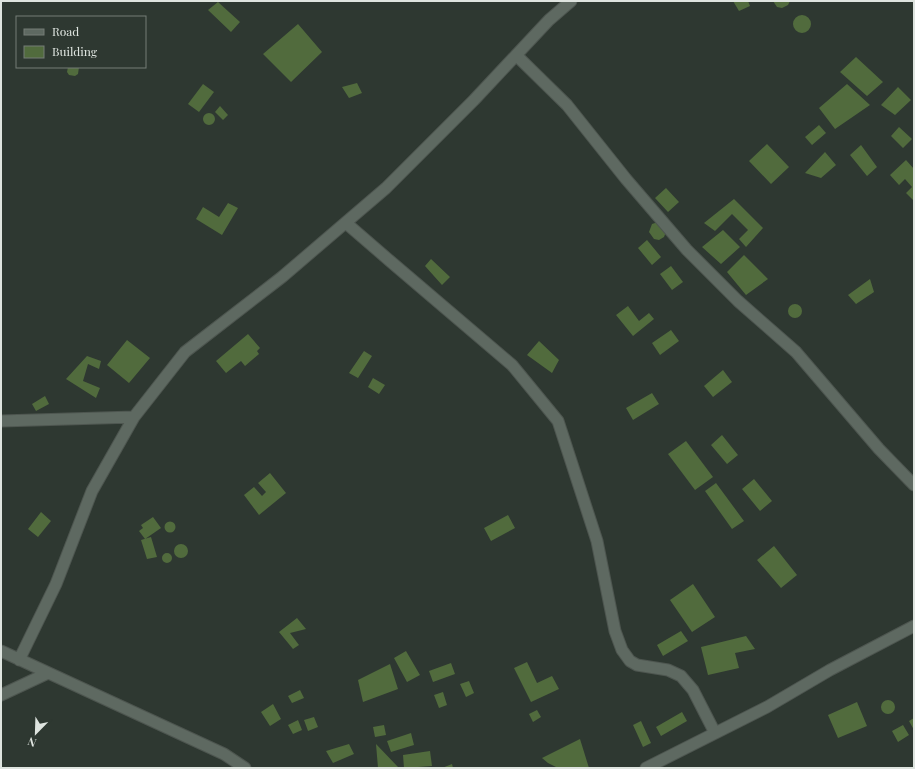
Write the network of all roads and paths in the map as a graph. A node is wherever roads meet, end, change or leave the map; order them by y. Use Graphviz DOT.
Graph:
graph roads {
  1 [pos="572,1"];
  2 [pos="516,55"];
  3 [pos="346,223"];
  4 [pos="134,417"];
  5 [pos="1,421"];
  6 [pos="914,485"];
  7 [pos="914,626"];
  8 [pos="1,652"];
  9 [pos="19,660"];
  10 [pos="48,673"];
  11 [pos="1,695"];
  12 [pos="715,733"];
  13 [pos="245,768"];
  14 [pos="646,768"];
  1 -- 2 [label="street"];
  2 -- 3 [label="street"];
  2 -- 6 [label="street"];
  3 -- 4 [label="street"];
  3 -- 12 [label="street"];
  4 -- 5 [label="street"];
  4 -- 9 [label="street"];
  7 -- 12 [label="street"];
  8 -- 9 [label="street"];
  9 -- 10 [label="street"];
  10 -- 11 [label="street"];
  10 -- 13 [label="street"];
  12 -- 14 [label="street"];
}
